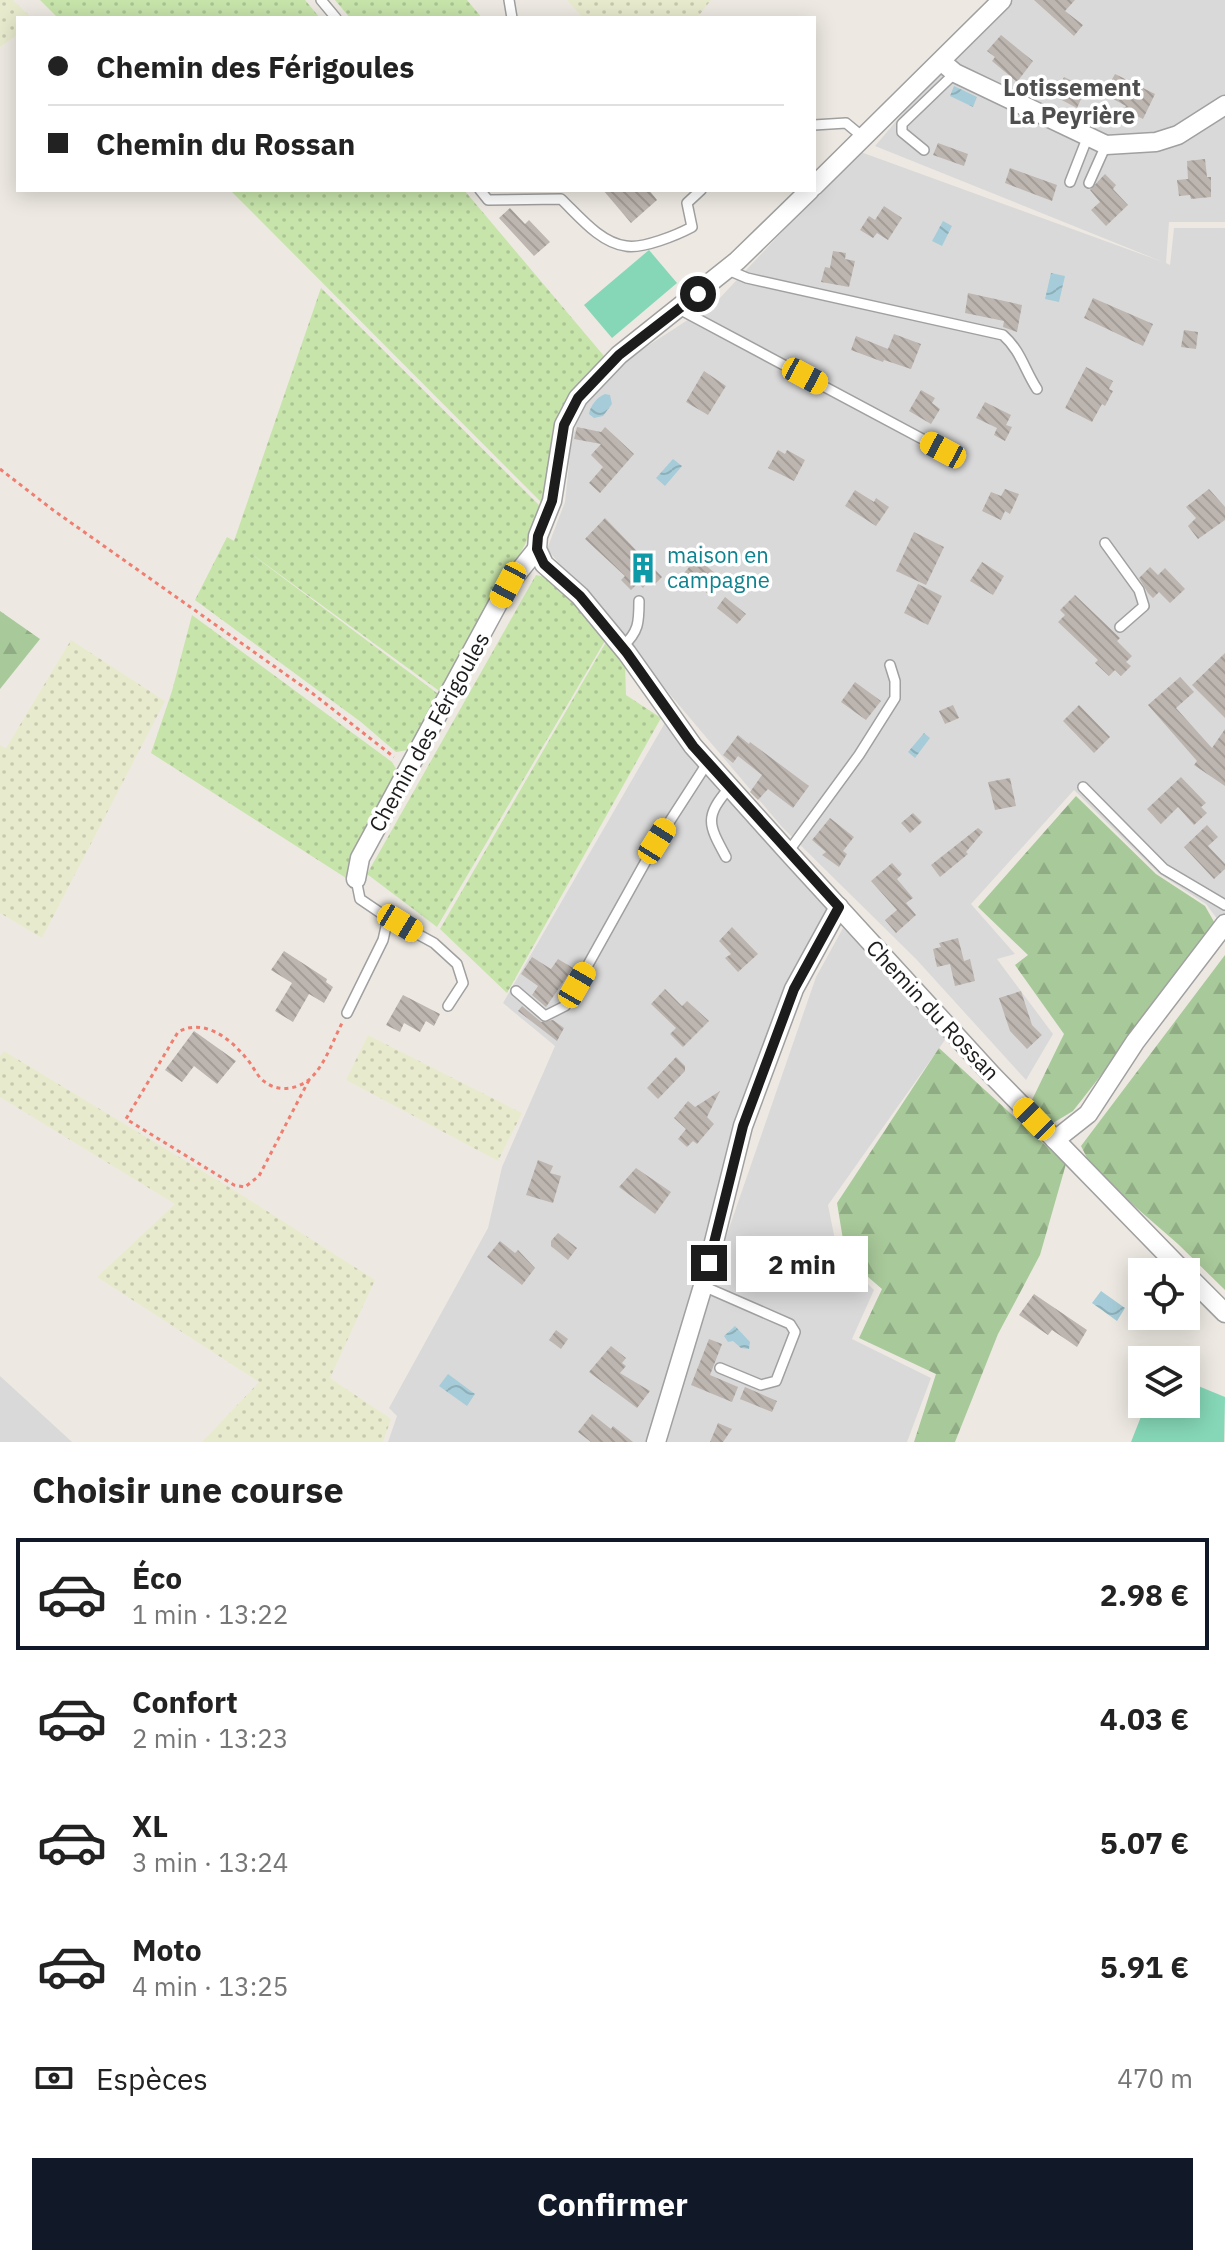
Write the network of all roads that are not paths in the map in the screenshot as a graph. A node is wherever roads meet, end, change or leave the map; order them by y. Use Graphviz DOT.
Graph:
graph roads {
  1 [pos="321,0"];
  2 [pos="1002,0"];
  3 [pos="334,16"];
  4 [pos="948,68"];
  5 [pos="1225,105"];
  6 [pos="816,125"];
  7 [pos="1088,136"];
  8 [pos="864,138"];
  9 [pos="1106,145"];
  10 [pos="924,150"];
  11 [pos="1070,182"];
  12 [pos="1089,183"];
  13 [pos="816,184"];
  14 [pos="482,192"];
  15 [pos="699,192"];
  16 [pos="808,192"];
  17 [pos="727,269"];
  18 [pos="679,309"];
  19 [pos="1037,389"];
  20 [pos="943,450"];
  21 [pos="1105,543"];
  22 [pos="537,549"];
  23 [pos="639,601"];
  24 [pos="1120,627"];
  25 [pos="622,647"];
  26 [pos="890,665"];
  27 [pos="708,762"];
  28 [pos="730,786"];
  29 [pos="1083,787"];
  30 [pos="788,852"];
  31 [pos="726,857"];
  32 [pos="356,879"];
  33 [pos="1225,905"];
  34 [pos="839,907"];
  35 [pos="388,918"];
  36 [pos="1225,924"];
  37 [pos="516,991"];
  38 [pos="448,1006"];
  39 [pos="347,1013"];
  40 [pos="1055,1140"];
  41 [pos="1170,1258"];
  42 [pos="703,1286"];
  43 [pos="1200,1288"];
  44 [pos="1225,1313"];
  45 [pos="720,1368"];
  46 [pos="656,1442"];
  1 -- 3 [label="lane"];
  2 -- 4 [label="street, Chemin des Férigoules"];
  4 -- 7 [label="street"];
  4 -- 8 [label="street, Chemin des Férigoules"];
  4 -- 10 [label="lane"];
  5 -- 9 [label="street"];
  6 -- 8 [label="lane"];
  7 -- 9 [label="street"];
  7 -- 11 [label="lane"];
  8 -- 13 [label="street, Chemin des Férigoules"];
  9 -- 12 [label="lane"];
  14 -- 15 [label="lane"];
  16 -- 17 [label="street, Chemin des Férigoules"];
  17 -- 18 [label="street, Chemin des Férigoules"];
  17 -- 19 [label="lane"];
  18 -- 20 [label="lane"];
  18 -- 22 [label="street, Chemin des Férigoules"];
  21 -- 24 [label="lane"];
  22 -- 25 [label="street"];
  22 -- 32 [label="street, Chemin des Férigoules"];
  23 -- 25 [label="lane"];
  25 -- 27 [label="street"];
  26 -- 30 [label="lane"];
  27 -- 28 [label="street"];
  27 -- 37 [label="lane"];
  28 -- 30 [label="street"];
  28 -- 31 [label="lane"];
  29 -- 33 [label="lane"];
  30 -- 34 [label="street"];
  32 -- 35 [label="lane"];
  34 -- 40 [label="street, Chemin du Rossan"];
  34 -- 42 [label="street"];
  35 -- 38 [label="lane"];
  35 -- 39 [label="lane"];
  36 -- 40 [label="street"];
  40 -- 41 [label="street, Chemin du Rossan"];
  42 -- 45 [label="lane"];
  42 -- 46 [label="street"];
  43 -- 44 [label="street, Chemin du Rossan"];
}
